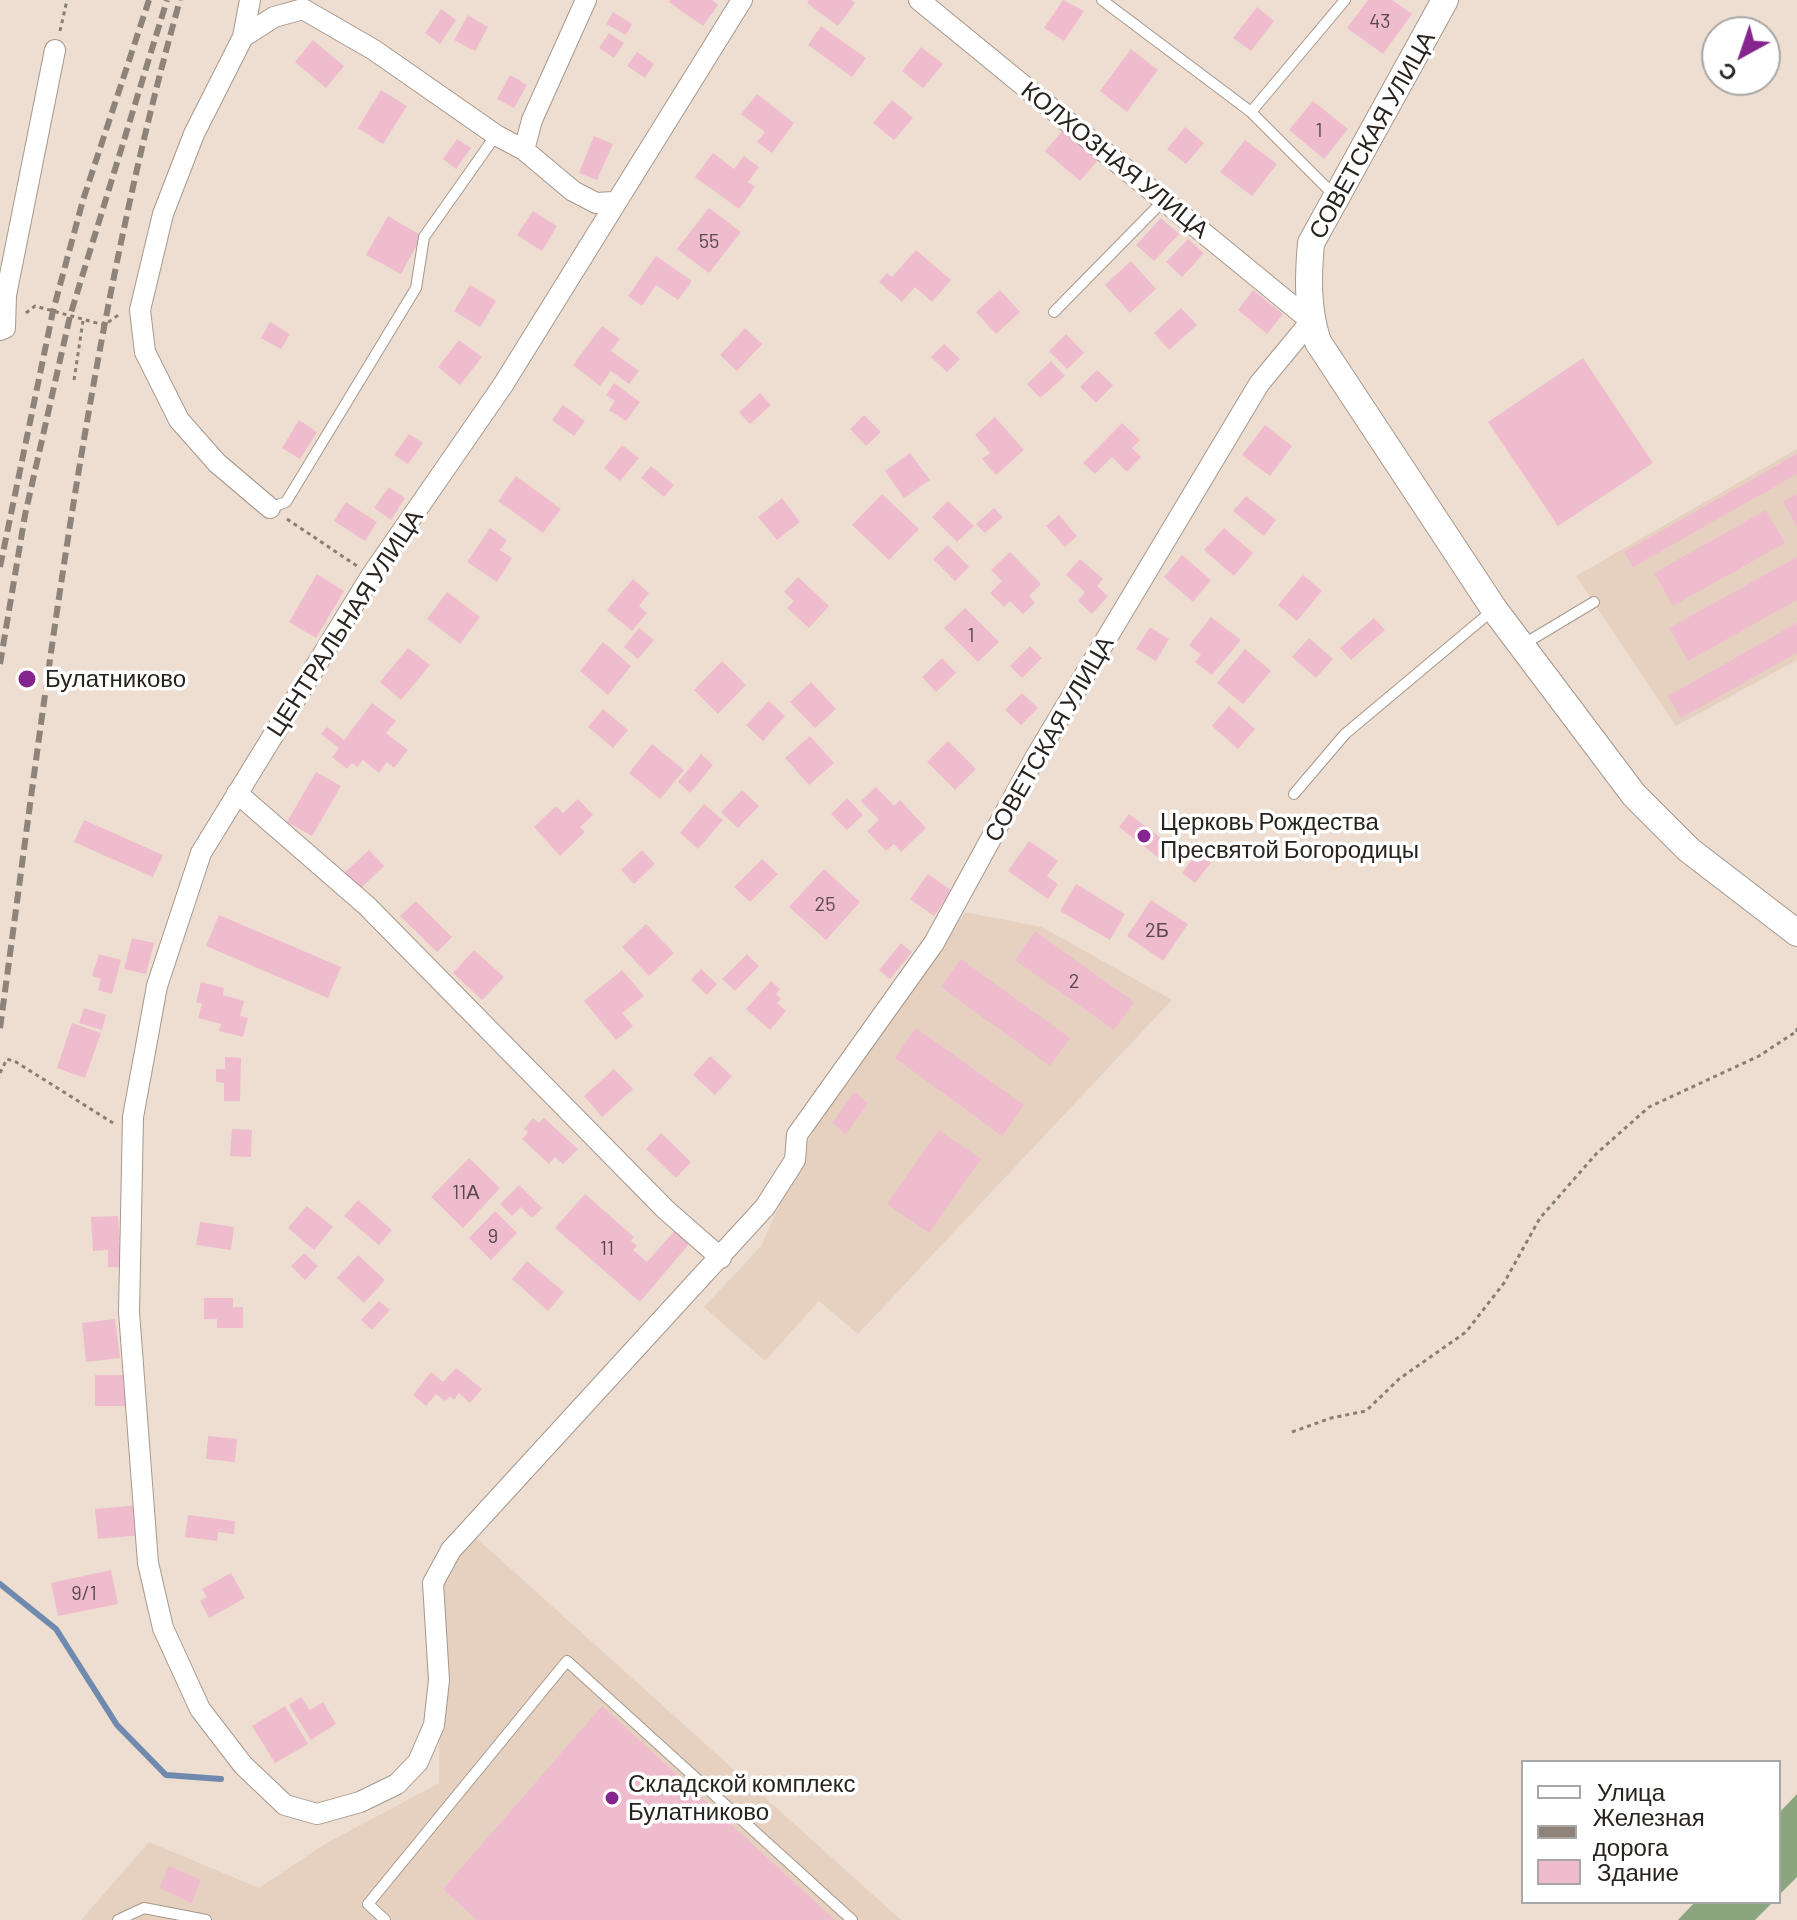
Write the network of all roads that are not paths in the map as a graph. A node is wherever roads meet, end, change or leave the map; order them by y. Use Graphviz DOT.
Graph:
graph roads {
  1 [pos="250,0"];
  2 [pos="586,0"];
  3 [pos="742,0"];
  4 [pos="919,0"];
  5 [pos="1102,0"];
  6 [pos="1345,0"];
  7 [pos="1445,0"];
  8 [pos="243,37"];
  9 [pos="55,50"];
  10 [pos="1251,112"];
  11 [pos="496,135"];
  12 [pos="524,150"];
  13 [pos="1335,196"];
  14 [pos="1164,200"];
  15 [pos="614,202"];
  16 [pos="1054,312"];
  17 [pos="1311,321"];
  18 [pos="0,330"];
  19 [pos="270,508"];
  20 [pos="1594,602"];
  21 [pos="1494,609"];
  22 [pos="1521,646"];
  23 [pos="237,793"];
  24 [pos="1294,794"];
  25 [pos="1797,933"];
  26 [pos="721,1258"];
  27 [pos="118,1920"];
  28 [pos="206,1920"];
  29 [pos="385,1920"];
  30 [pos="852,1920"];
  1 -- 8 [label="street"];
  2 -- 12 [label="street"];
  3 -- 15 [label="street, ЦЕНТРАЛЬНАЯ УЛИЦА"];
  4 -- 14 [label="street, КОЛХОЗНАЯ УЛИЦА"];
  5 -- 10 [label="lane"];
  6 -- 10 [label="lane"];
  7 -- 13 [label="street, СОВЕТСКАЯ УЛИЦА"];
  8 -- 11 [label="street"];
  8 -- 19 [label="street"];
  9 -- 18 [label="street"];
  10 -- 13 [label="lane"];
  11 -- 12 [label="street"];
  11 -- 19 [label="lane"];
  12 -- 15 [label="street"];
  13 -- 17 [label="street, СОВЕТСКАЯ УЛИЦА"];
  14 -- 16 [label="lane"];
  14 -- 17 [label="street, КОЛХОЗНАЯ УЛИЦА"];
  15 -- 23 [label="street, ЦЕНТРАЛЬНАЯ УЛИЦА"];
  17 -- 21 [label="street, СОВЕТСКАЯ УЛИЦА"];
  17 -- 26 [label="street, СОВЕТСКАЯ УЛИЦА"];
  20 -- 22 [label="lane"];
  21 -- 22 [label="street, СОВЕТСКАЯ УЛИЦА"];
  21 -- 24 [label="lane"];
  22 -- 25 [label="street, СОВЕТСКАЯ УЛИЦА"];
  23 -- 26 [label="street"];
  23 -- 26 [label="street, ЦЕНТРАЛЬНАЯ УЛИЦА"];
  27 -- 28 [label="lane"];
  29 -- 30 [label="lane"];
}
